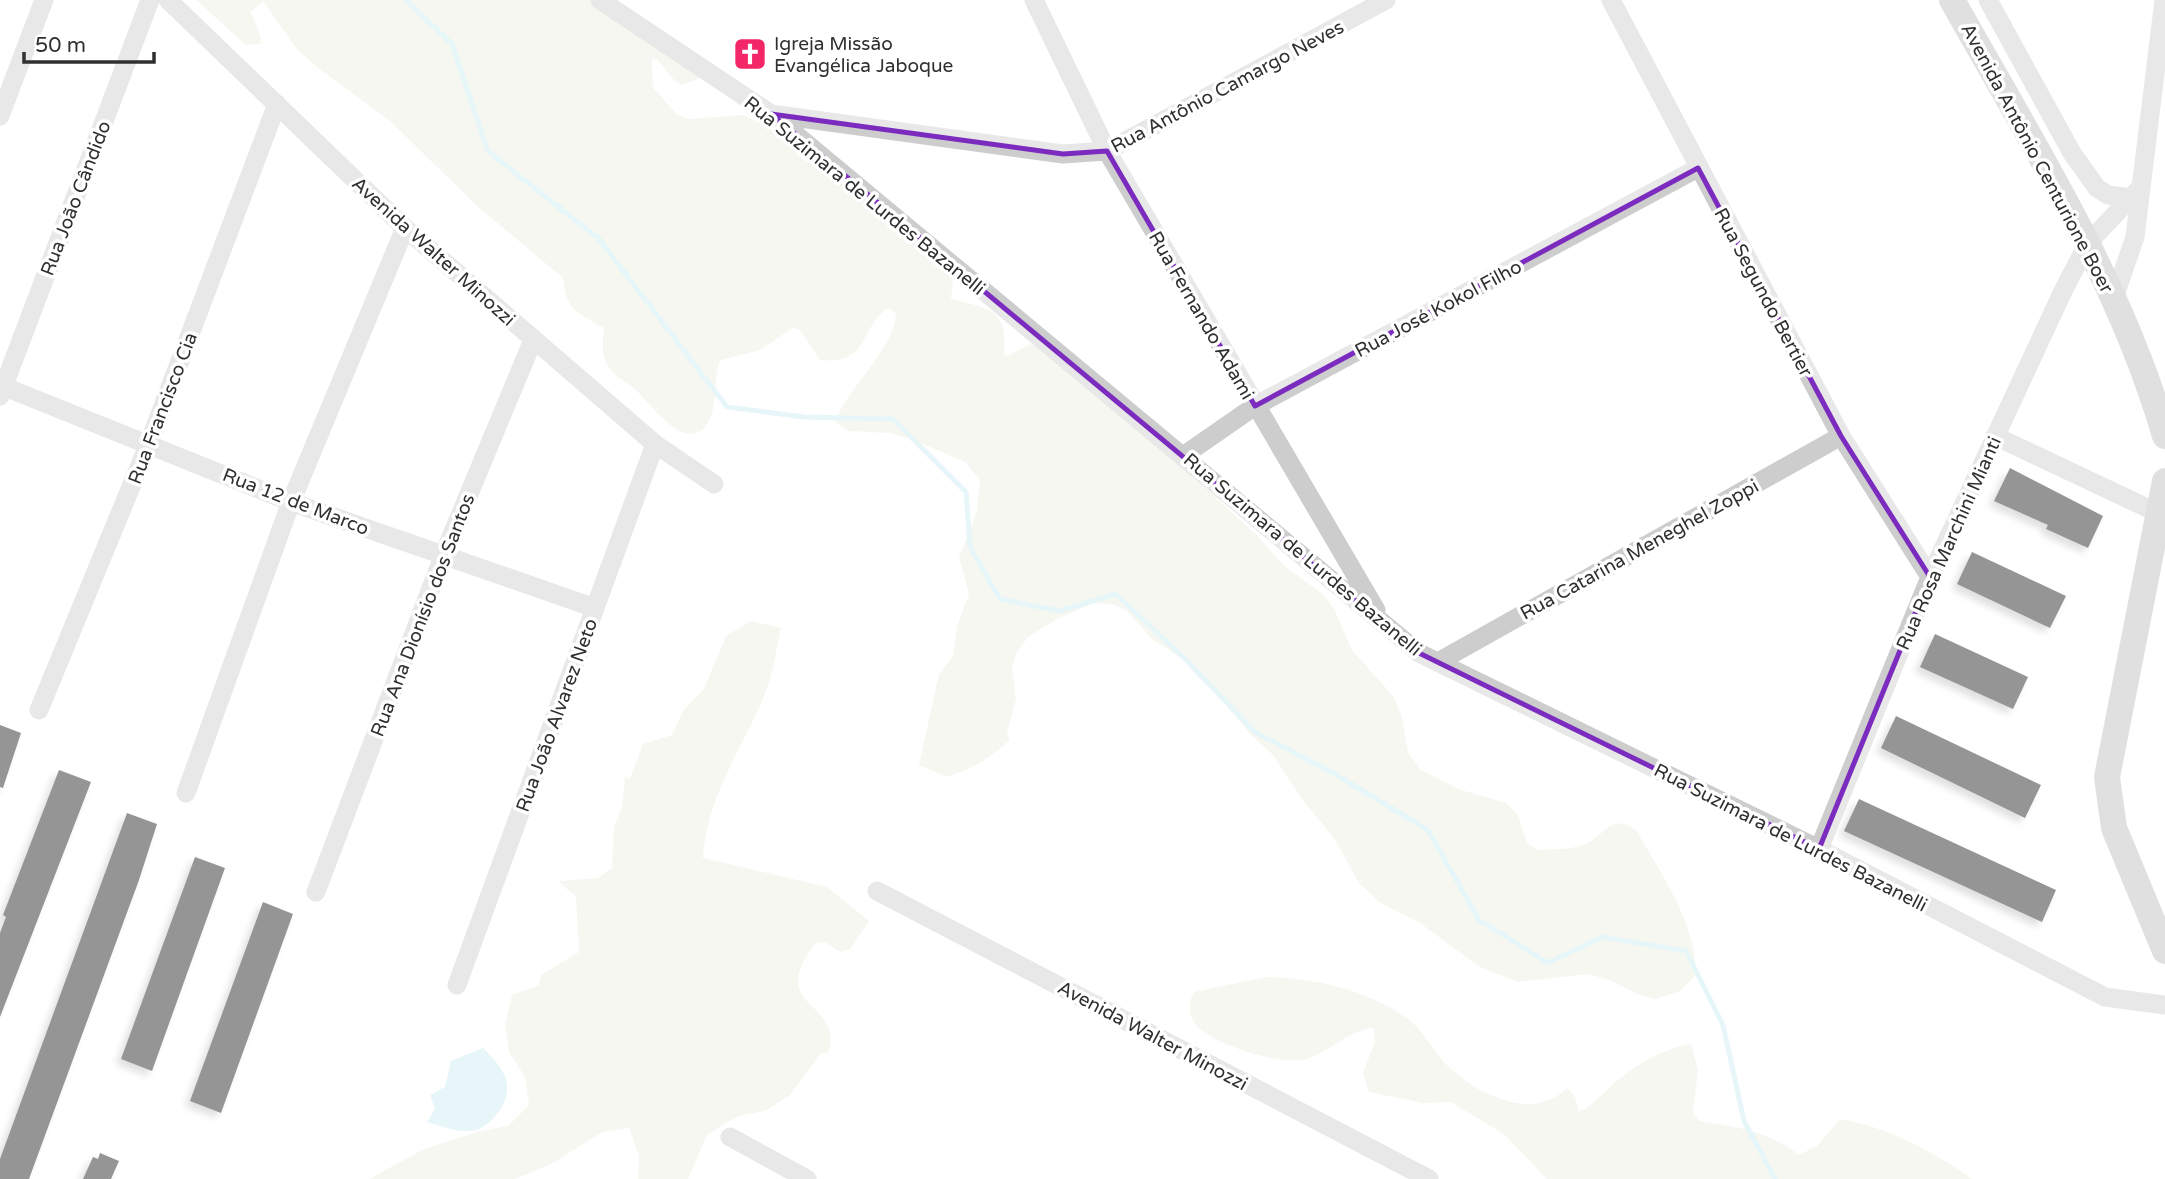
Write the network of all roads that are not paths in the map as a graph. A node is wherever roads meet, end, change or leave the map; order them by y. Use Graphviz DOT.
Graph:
graph roads {
  1 [pos="44,0"];
  2 [pos="150,0"];
  3 [pos="168,0"];
  4 [pos="600,0"];
  5 [pos="1034,0"];
  6 [pos="1387,0"];
  7 [pos="1611,0"];
  8 [pos="1952,0"];
  9 [pos="1987,0"];
  10 [pos="2164,0"];
  11 [pos="277,104"];
  12 [pos="771,114"];
  13 [pos="0,116"];
  14 [pos="1107,151"];
  15 [pos="1698,168"];
  16 [pos="2136,193"];
  17 [pos="405,228"];
  18 [pos="2088,243"];
  19 [pos="2114,298"];
  20 [pos="533,340"];
  21 [pos="1,389"];
  22 [pos="2158,390"];
  23 [pos="1255,406"];
  24 [pos="1841,436"];
  25 [pos="1995,436"];
  26 [pos="2165,436"];
  27 [pos="149,443"];
  28 [pos="655,444"];
  29 [pos="1183,456"];
  30 [pos="2165,481"];
  31 [pos="714,484"];
  32 [pos="291,502"];
  33 [pos="2160,514"];
  34 [pos="444,554"];
  35 [pos="1930,577"];
  36 [pos="595,608"];
  37 [pos="1383,623"];
  38 [pos="1438,662"];
  39 [pos="39,710"];
  40 [pos="186,793"];
  41 [pos="1819,849"];
  42 [pos="877,891"];
  43 [pos="316,892"];
  44 [pos="2165,951"];
  45 [pos="457,985"];
  46 [pos="2165,1005"];
  47 [pos="730,1137"];
  48 [pos="807,1179"];
  49 [pos="1429,1179"];
  1 -- 13 [label="street"];
  2 -- 21 [label="street, Rua João Cândido"];
  3 -- 11 [label="street, Avenida Walter Minozzi"];
  4 -- 12 [label="street, Rua Suzimara de Lurdes Bazanelli"];
  5 -- 14 [label="street, Rua Fernando Adami"];
  6 -- 14 [label="street, Rua Antônio Camargo Neves"];
  7 -- 15 [label="street, Rua Segundo Bertier"];
  8 -- 18 [label="street, Avenida Antônio Centurione Boer"];
  9 -- 16 [label="street"];
  10 -- 16 [label="street"];
  11 -- 17 [label="street, Avenida Walter Minozzi"];
  11 -- 27 [label="street, Rua Francisco Cia"];
  12 -- 14 [label="street, Rua Antônio Camargo Neves"];
  12 -- 29 [label="street, Rua Suzimara de Lurdes Bazanelli"];
  14 -- 23 [label="street, Rua Fernando Adami"];
  15 -- 23 [label="street, Rua José Kokol Filho"];
  15 -- 24 [label="street, Rua Segundo Bertier"];
  16 -- 18 [label="street, Rua Rosa Marchini Mianti"];
  16 -- 19 [label="street"];
  17 -- 20 [label="street, Avenida Walter Minozzi"];
  17 -- 32 [label="street"];
  18 -- 19 [label="street, Avenida Antônio Centurione Boer"];
  18 -- 25 [label="street, Rua Rosa Marchini Mianti"];
  19 -- 22 [label="street, Avenida Antônio Centurione Boer"];
  20 -- 28 [label="street, Avenida Walter Minozzi"];
  20 -- 34 [label="street, Rua Ana Dionísio dos Santos"];
  21 -- 27 [label="street, Rua 12 de Marco"];
  22 -- 26 [label="street, Avenida Antônio Centurione Boer"];
  23 -- 29 [label="street, Rua José Kokol Filho"];
  23 -- 37 [label="street, Rua Fernando Adami"];
  24 -- 35 [label="street, Rua Segundo Bertier"];
  24 -- 38 [label="street, Rua Catarina Meneghel Zoppi"];
  25 -- 33 [label="street"];
  25 -- 35 [label="street, Rua Rosa Marchini Mianti"];
  27 -- 32 [label="street, Rua 12 de Marco"];
  27 -- 39 [label="street, Rua Francisco Cia"];
  28 -- 31 [label="street, Avenida Walter Minozzi"];
  28 -- 36 [label="street, Rua João Alvarez Neto"];
  29 -- 37 [label="street, Rua Suzimara de Lurdes Bazanelli"];
  30 -- 33 [label="street"];
  32 -- 34 [label="street, Rua 12 de Marco"];
  32 -- 40 [label="street"];
  33 -- 44 [label="street"];
  34 -- 36 [label="street, Rua 12 de Marco"];
  34 -- 43 [label="street, Rua Ana Dionísio dos Santos"];
  35 -- 41 [label="street, Rua Rosa Marchini Mianti"];
  36 -- 45 [label="street, Rua João Alvarez Neto"];
  37 -- 38 [label="street, Rua Suzimara de Lurdes Bazanelli"];
  38 -- 41 [label="street, Rua Suzimara de Lurdes Bazanelli"];
  41 -- 46 [label="street, Rua Suzimara de Lurdes Bazanelli"];
  42 -- 49 [label="street, Avenida Walter Minozzi"];
  47 -- 48 [label="street"];
}
